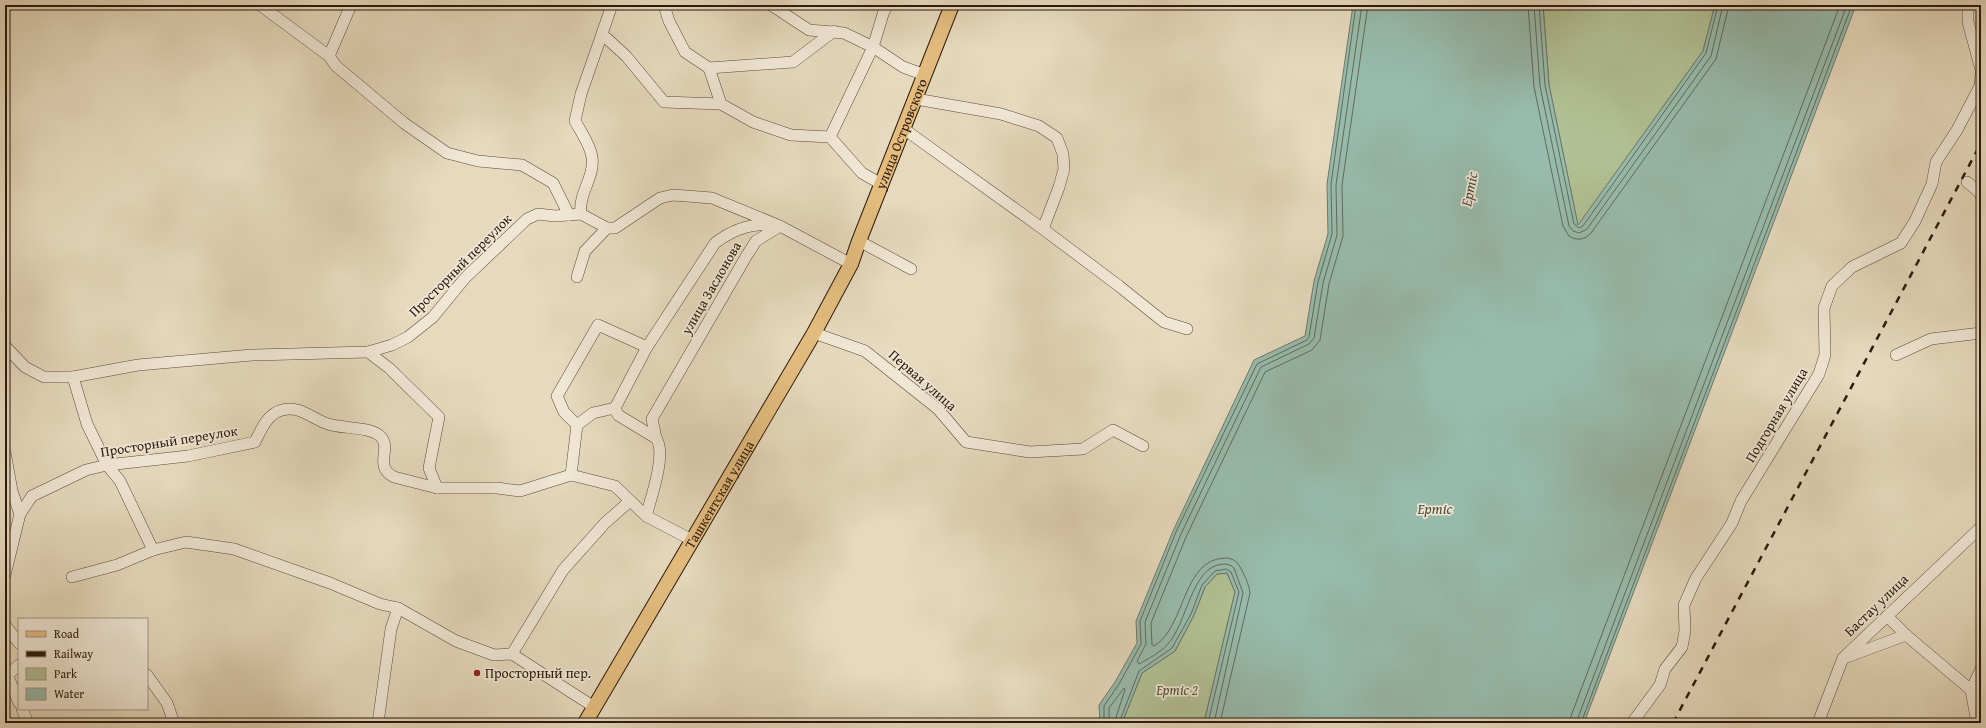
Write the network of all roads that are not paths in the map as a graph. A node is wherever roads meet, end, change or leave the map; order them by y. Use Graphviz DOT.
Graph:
graph roads {
  1 [pos="260,5"];
  2 [pos="351,5"];
  3 [pos="612,5"];
  4 [pos="664,5"];
  5 [pos="771,5"];
  6 [pos="888,5"];
  7 [pos="952,5"];
  8 [pos="1968,5"];
  9 [pos="834,30"];
  10 [pos="603,35"];
  11 [pos="873,47"];
  12 [pos="329,56"];
  13 [pos="709,68"];
  14 [pos="1981,70"];
  15 [pos="925,75"];
  16 [pos="1981,76"];
  17 [pos="916,100"];
  18 [pos="721,104"];
  19 [pos="904,129"];
  20 [pos="830,137"];
  21 [pos="1967,182"];
  22 [pos="881,184"];
  23 [pos="1981,196"];
  24 [pos="581,214"];
  25 [pos="569,215"];
  26 [pos="780,226"];
  27 [pos="607,228"];
  28 [pos="1042,229"];
  29 [pos="859,241"];
  30 [pos="851,264"];
  31 [pos="910,269"];
  32 [pos="577,277"];
  33 [pos="1188,329"];
  34 [pos="814,333"];
  35 [pos="1981,333"];
  36 [pos="5,346"];
  37 [pos="647,347"];
  38 [pos="368,352"];
  39 [pos="1896,355"];
  40 [pos="73,377"];
  41 [pos="615,408"];
  42 [pos="577,425"];
  43 [pos="656,438"];
  44 [pos="1143,446"];
  45 [pos="5,452"];
  46 [pos="107,465"];
  47 [pos="571,475"];
  48 [pos="437,488"];
  49 [pos="630,501"];
  50 [pos="20,514"];
  51 [pos="646,516"];
  52 [pos="1981,527"];
  53 [pos="692,540"];
  54 [pos="153,550"];
  55 [pos="5,575"];
  56 [pos="72,577"];
  57 [pos="398,608"];
  58 [pos="1887,616"];
  59 [pos="5,625"];
  60 [pos="1906,635"];
  61 [pos="18,642"];
  62 [pos="512,654"];
  63 [pos="1843,658"];
  64 [pos="18,666"];
  65 [pos="1981,669"];
  66 [pos="6,674"];
  67 [pos="148,677"];
  68 [pos="1971,690"];
  69 [pos="18,701"];
  70 [pos="594,707"];
  71 [pos="22,710"];
  72 [pos="28,723"];
  73 [pos="174,723"];
  74 [pos="378,723"];
  75 [pos="585,723"];
  76 [pos="1632,723"];
  77 [pos="1818,723"];
  78 [pos="1977,723"];
  1 -- 12 [label="street"];
  2 -- 12 [label="street"];
  3 -- 10 [label="street"];
  4 -- 13 [label="street"];
  5 -- 9 [label="street"];
  6 -- 11 [label="street"];
  7 -- 15 [label="main road, улица Островского"];
  8 -- 14 [label="street"];
  9 -- 11 [label="street"];
  9 -- 13 [label="street"];
  10 -- 18 [label="street"];
  10 -- 24 [label="street"];
  11 -- 15 [label="street"];
  11 -- 20 [label="street"];
  12 -- 25 [label="street"];
  13 -- 18 [label="street"];
  15 -- 17 [label="main road, улица Островского"];
  16 -- 76 [label="street, Подгорная улица"];
  17 -- 19 [label="main road, улица Островского"];
  17 -- 28 [label="street"];
  18 -- 20 [label="street"];
  19 -- 22 [label="main road, улица Островского"];
  19 -- 28 [label="street"];
  20 -- 22 [label="street"];
  21 -- 23 [label="street"];
  22 -- 29 [label="main road, улица Островского"];
  24 -- 25 [label="street, Просторный переулок"];
  24 -- 27 [label="street"];
  25 -- 38 [label="street, Просторный переулок"];
  26 -- 27 [label="street"];
  26 -- 30 [label="street"];
  26 -- 37 [label="street, улица Заслонова"];
  26 -- 43 [label="street, улица Заслонова"];
  27 -- 32 [label="street"];
  28 -- 33 [label="street"];
  29 -- 30 [label="main road, улица Островского"];
  29 -- 31 [label="street"];
  30 -- 34 [label="main road, Ташкентская улица"];
  34 -- 44 [label="street, Первая улица"];
  34 -- 53 [label="main road, Ташкентская улица"];
  35 -- 39 [label="street"];
  36 -- 40 [label="street, Просторный переулок"];
  37 -- 41 [label="street, улица Заслонова"];
  37 -- 42 [label="street"];
  38 -- 40 [label="street, Просторный переулок"];
  38 -- 48 [label="street"];
  40 -- 46 [label="street"];
  41 -- 42 [label="street"];
  41 -- 43 [label="street"];
  42 -- 47 [label="street"];
  43 -- 51 [label="street, улица Заслонова"];
  45 -- 50 [label="street"];
  46 -- 48 [label="street, Просторный переулок"];
  46 -- 50 [label="street, Просторный переулок"];
  46 -- 54 [label="street"];
  47 -- 48 [label="street, Просторный переулок"];
  47 -- 49 [label="street"];
  49 -- 51 [label="street"];
  49 -- 62 [label="street"];
  50 -- 55 [label="street"];
  51 -- 53 [label="street"];
  52 -- 58 [label="street, Бастау улица"];
  53 -- 70 [label="main road, Ташкентская улица"];
  54 -- 56 [label="street"];
  54 -- 57 [label="street"];
  57 -- 62 [label="street"];
  57 -- 74 [label="street"];
  58 -- 60 [label="street"];
  58 -- 63 [label="street, Бастау улица"];
  59 -- 61 [label="street"];
  60 -- 63 [label="street"];
  60 -- 68 [label="street"];
  62 -- 70 [label="street"];
  63 -- 77 [label="street, Бастау улица"];
  64 -- 66 [label="street"];
  65 -- 68 [label="street"];
  66 -- 69 [label="street"];
  67 -- 73 [label="street"];
  68 -- 78 [label="street"];
  70 -- 75 [label="main road, Ташкентская улица"];
  71 -- 72 [label="street"];
}
